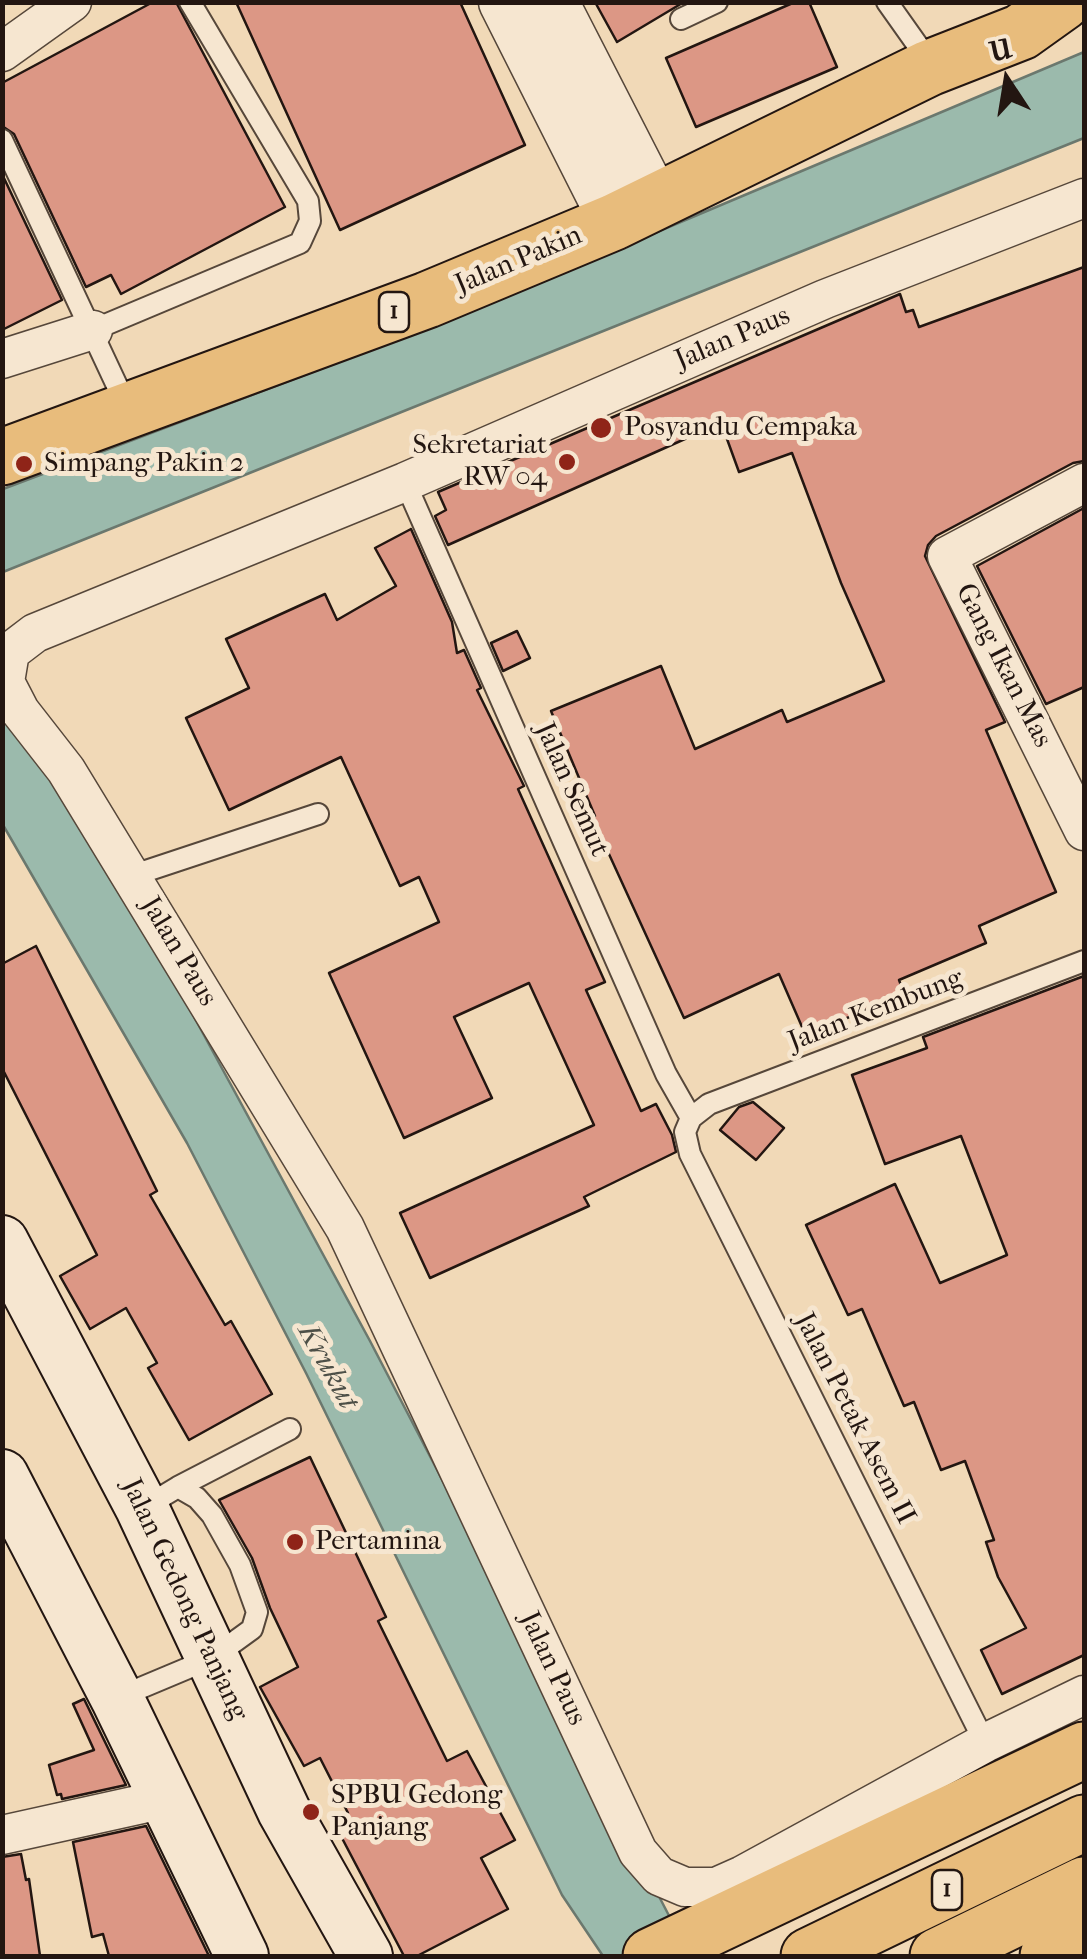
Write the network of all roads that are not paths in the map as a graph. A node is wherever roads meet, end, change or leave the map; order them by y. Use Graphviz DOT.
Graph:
graph roads {
  1 [pos="72,2"];
  2 [pos="190,2"];
  3 [pos="502,2"];
  4 [pos="554,2"];
  5 [pos="718,2"];
  6 [pos="890,3"];
  7 [pos="1057,12"];
  8 [pos="681,18"];
  9 [pos="2,52"];
  10 [pos="929,68"];
  11 [pos="2,140"];
  12 [pos="1084,198"];
  13 [pos="636,212"];
  14 [pos="93,330"];
  15 [pos="2,359"];
  16 [pos="128,409"];
  17 [pos="2,458"];
  18 [pos="405,482"];
  19 [pos="1084,483"];
  20 [pos="318,814"];
  21 [pos="1084,830"];
  22 [pos="134,879"];
  23 [pos="1084,963"];
  24 [pos="690,1118"];
  25 [pos="2,1242"];
  26 [pos="290,1429"];
  27 [pos="2,1476"];
  28 [pos="160,1498"];
  29 [pos="212,1658"];
  30 [pos="1084,1695"];
  31 [pos="117,1698"];
  32 [pos="985,1743"];
  33 [pos="1084,1750"];
  34 [pos="165,1799"];
  35 [pos="1084,1823"];
  36 [pos="2,1835"];
  37 [pos="1084,1886"];
  38 [pos="1084,1938"];
  39 [pos="242,1956"];
  40 [pos="366,1956"];
  41 [pos="651,1956"];
  42 [pos="809,1956"];
  43 [pos="938,1956"];
  44 [pos="1048,1956"];
  1 -- 9 [label="street"];
  2 -- 14 [label="lane"];
  3 -- 13 [label="street"];
  4 -- 13 [label="street"];
  5 -- 8 [label="lane"];
  6 -- 10 [label="lane"];
  7 -- 10 [label="highway, Jalan Pakin / 1"];
  10 -- 13 [label="highway, Jalan Pakin / 1"];
  11 -- 14 [label="lane"];
  12 -- 18 [label="street, Jalan Paus"];
  13 -- 16 [label="highway, Jalan Pakin / 1"];
  14 -- 15 [label="street"];
  14 -- 16 [label="lane"];
  16 -- 17 [label="highway, Jalan Pakin / 1"];
  18 -- 22 [label="street, Jalan Paus"];
  18 -- 24 [label="lane, Jalan Semut"];
  19 -- 21 [label="street, Gang Ikan Mas"];
  20 -- 22 [label="lane"];
  22 -- 32 [label="street, Jalan Paus"];
  23 -- 24 [label="lane, Jalan Kembung"];
  24 -- 32 [label="lane, Jalan Petak Asem II"];
  25 -- 28 [label="main road, Jalan Gedong Panjang"];
  26 -- 28 [label="lane"];
  27 -- 31 [label="main road"];
  28 -- 29 [label="main road, Jalan Gedong Panjang"];
  29 -- 31 [label="lane"];
  29 -- 40 [label="main road, Jalan Gedong Panjang"];
  30 -- 32 [label="street, Jalan Paus"];
  31 -- 34 [label="main road"];
  33 -- 41 [label="highway"];
  34 -- 36 [label="street"];
  34 -- 39 [label="main road"];
  35 -- 42 [label="highway, 1"];
  37 -- 43 [label="highway, 1"];
  38 -- 44 [label="highway"];
}
